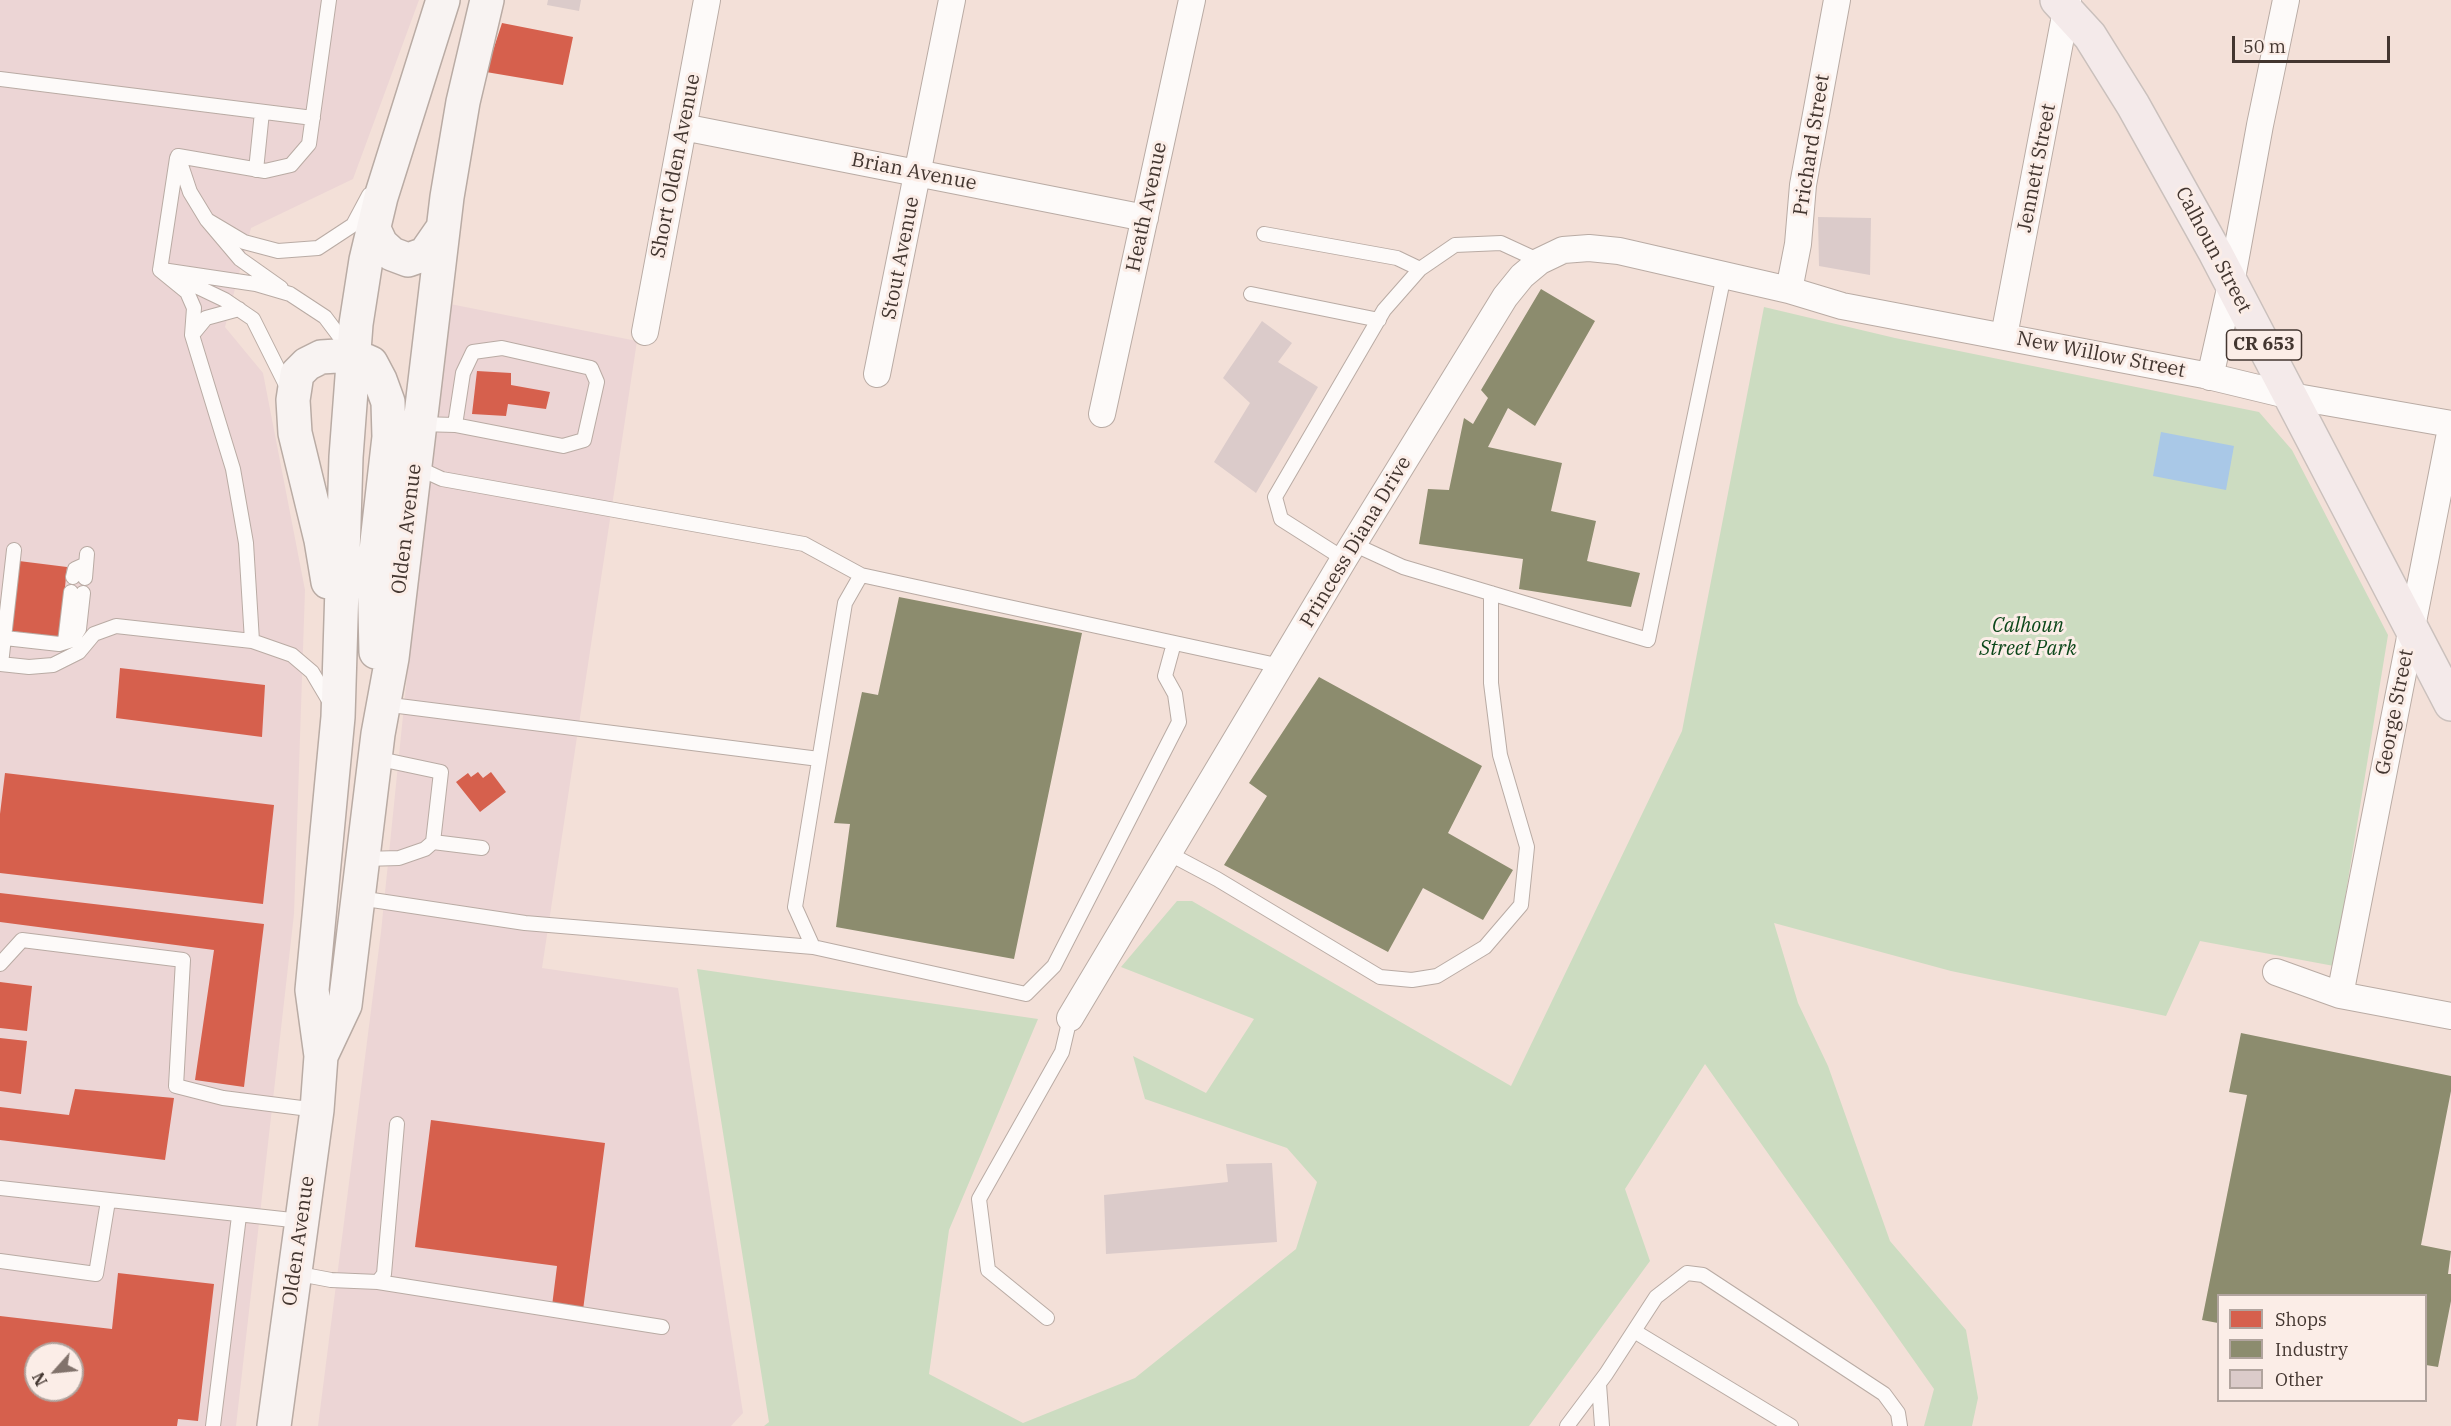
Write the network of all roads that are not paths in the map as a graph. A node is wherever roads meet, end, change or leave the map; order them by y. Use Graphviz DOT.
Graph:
graph roads {
  1 [pos="329,0"];
  2 [pos="707,0"];
  3 [pos="952,0"];
  4 [pos="1192,0"];
  5 [pos="1837,0"];
  6 [pos="2286,0"];
  7 [pos="443,2"];
  8 [pos="2064,3"];
  9 [pos="484,6"];
  10 [pos="0,79"];
  11 [pos="262,112"];
  12 [pos="313,118"];
  13 [pos="683,127"];
  14 [pos="401,135"];
  15 [pos="178,156"];
  16 [pos="255,170"];
  17 [pos="917,173"];
  18 [pos="1144,218"];
  19 [pos="207,220"];
  20 [pos="443,228"];
  21 [pos="374,229"];
  22 [pos="1264,234"];
  23 [pos="1540,261"];
  24 [pos="1420,269"];
  25 [pos="160,270"];
  26 [pos="1724,275"];
  27 [pos="1753,281"];
  28 [pos="2231,284"];
  29 [pos="1789,290"];
  30 [pos="290,294"];
  31 [pos="1251,294"];
  32 [pos="239,309"];
  33 [pos="1379,320"];
  34 [pos="645,332"];
  35 [pos="192,335"];
  36 [pos="2004,336"];
  37 [pos="353,355"];
  38 [pos="878,374"];
  39 [pos="2210,377"];
  40 [pos="2291,396"];
  41 [pos="293,400"];
  42 [pos="1102,414"];
  43 [pos="420,424"];
  44 [pos="455,425"];
  45 [pos="2451,426"];
  46 [pos="414,466"];
  47 [pos="14,550"];
  48 [pos="1349,552"];
  49 [pos="861,575"];
  50 [pos="1491,593"];
  51 [pos="2411,630"];
  52 [pos="4,638"];
  53 [pos="252,641"];
  54 [pos="65,642"];
  55 [pos="1174,643"];
  56 [pos="340,653"];
  57 [pos="1,664"];
  58 [pos="1281,666"];
  59 [pos="2451,704"];
  60 [pos="338,717"];
  61 [pos="379,732"];
  62 [pos="819,759"];
  63 [pos="432,842"];
  64 [pos="482,848"];
  65 [pos="1168,853"];
  66 [pos="364,859"];
  67 [pos="359,898"];
  68 [pos="813,946"];
  69 [pos="0,964"];
  70 [pos="2277,972"];
  71 [pos="2340,995"];
  72 [pos="2451,1016"];
  73 [pos="1070,1018"];
  74 [pos="321,1056"];
  75 [pos="317,1110"];
  76 [pos="397,1124"];
  77 [pos="0,1188"];
  78 [pos="108,1201"];
  79 [pos="239,1216"];
  80 [pos="301,1221"];
  81 [pos="0,1261"];
  82 [pos="294,1273"];
  83 [pos="378,1282"];
  84 [pos="1047,1318"];
  85 [pos="662,1327"];
  86 [pos="1634,1331"];
  87 [pos="1599,1384"];
  88 [pos="277,1425"];
  89 [pos="213,1426"];
  90 [pos="1567,1426"];
  91 [pos="1602,1426"];
  92 [pos="1791,1426"];
  93 [pos="1900,1426"];
  1 -- 12 [label="lane"];
  2 -- 13 [label="street, Short Olden Avenue"];
  3 -- 17 [label="street, Stout Avenue"];
  4 -- 18 [label="street, Heath Avenue"];
  5 -- 29 [label="street, Prichard Street"];
  6 -- 28 [label="street"];
  7 -- 9 [label="main road"];
  7 -- 14 [label="main road, Olden Avenue"];
  8 -- 28 [label="main road, Calhoun Street / CR 653"];
  8 -- 36 [label="street, Jennett Street"];
  9 -- 20 [label="main road, Olden Avenue"];
  10 -- 11 [label="lane"];
  11 -- 12 [label="lane"];
  11 -- 16 [label="lane"];
  12 -- 16 [label="lane"];
  13 -- 17 [label="street, Brian Avenue"];
  13 -- 34 [label="street, Short Olden Avenue"];
  14 -- 19 [label="lane"];
  14 -- 21 [label="main road, Olden Avenue"];
  15 -- 16 [label="lane"];
  15 -- 19 [label="lane"];
  15 -- 25 [label="lane"];
  17 -- 18 [label="street, Brian Avenue"];
  17 -- 38 [label="street, Stout Avenue"];
  18 -- 42 [label="street, Heath Avenue"];
  19 -- 30 [label="lane"];
  20 -- 21 [label="main road"];
  20 -- 43 [label="main road, Olden Avenue"];
  21 -- 37 [label="main road, Olden Avenue"];
  22 -- 24 [label="lane"];
  23 -- 24 [label="lane"];
  23 -- 26 [label="street, Princess Diana Drive"];
  23 -- 48 [label="street, Princess Diana Drive"];
  24 -- 33 [label="lane"];
  25 -- 30 [label="lane"];
  25 -- 32 [label="lane"];
  25 -- 35 [label="lane"];
  26 -- 27 [label="street, Princess Diana Drive"];
  26 -- 50 [label="lane"];
  27 -- 29 [label="street, New Willow Street"];
  28 -- 39 [label="street"];
  28 -- 40 [label="main road, Calhoun Street / CR 653"];
  29 -- 36 [label="street, New Willow Street"];
  30 -- 37 [label="lane"];
  31 -- 33 [label="lane"];
  32 -- 35 [label="lane"];
  32 -- 41 [label="lane"];
  33 -- 48 [label="lane"];
  35 -- 53 [label="lane"];
  36 -- 39 [label="street, New Willow Street"];
  37 -- 41 [label="main road"];
  37 -- 56 [label="main road, Olden Avenue"];
  37 -- 61 [label="main road"];
  39 -- 40 [label="street, New Willow Street"];
  40 -- 45 [label="street, New Willow Street"];
  40 -- 51 [label="main road, Calhoun Street / CR 653"];
  41 -- 56 [label="main road"];
  43 -- 44 [label="lane"];
  43 -- 46 [label="main road, Olden Avenue"];
  44 -- 44 [label="lane"];
  45 -- 51 [label="street, George Street"];
  46 -- 49 [label="lane"];
  46 -- 61 [label="main road, Olden Avenue"];
  47 -- 52 [label="lane"];
  48 -- 50 [label="lane"];
  48 -- 58 [label="street, Princess Diana Drive"];
  49 -- 55 [label="lane"];
  49 -- 62 [label="lane"];
  50 -- 65 [label="lane"];
  51 -- 59 [label="main road, Calhoun Street / CR 653"];
  51 -- 71 [label="street, George Street"];
  52 -- 54 [label="lane"];
  52 -- 57 [label="lane"];
  53 -- 57 [label="lane"];
  53 -- 60 [label="lane"];
  54 -- 54 [label="lane"];
  55 -- 58 [label="lane"];
  55 -- 68 [label="lane"];
  56 -- 60 [label="main road, Olden Avenue"];
  58 -- 65 [label="street, Princess Diana Drive"];
  60 -- 74 [label="main road, Olden Avenue"];
  61 -- 62 [label="lane"];
  61 -- 63 [label="lane"];
  61 -- 66 [label="main road, Olden Avenue"];
  62 -- 68 [label="lane"];
  63 -- 64 [label="lane"];
  63 -- 66 [label="lane"];
  65 -- 73 [label="street, Princess Diana Drive"];
  66 -- 67 [label="main road, Olden Avenue"];
  67 -- 68 [label="lane"];
  67 -- 74 [label="main road, Olden Avenue"];
  69 -- 75 [label="lane"];
  70 -- 71 [label="street"];
  71 -- 72 [label="street"];
  73 -- 84 [label="lane"];
  74 -- 75 [label="main road, Olden Avenue"];
  75 -- 80 [label="main road, Olden Avenue"];
  76 -- 83 [label="lane"];
  77 -- 78 [label="lane"];
  78 -- 79 [label="lane"];
  78 -- 81 [label="lane"];
  79 -- 80 [label="lane"];
  79 -- 89 [label="lane"];
  80 -- 82 [label="main road, Olden Avenue"];
  82 -- 83 [label="lane"];
  82 -- 88 [label="main road, Olden Avenue"];
  83 -- 85 [label="lane"];
  86 -- 87 [label="lane"];
  86 -- 92 [label="lane"];
  86 -- 93 [label="lane"];
  87 -- 90 [label="lane"];
  87 -- 91 [label="lane"];
}
